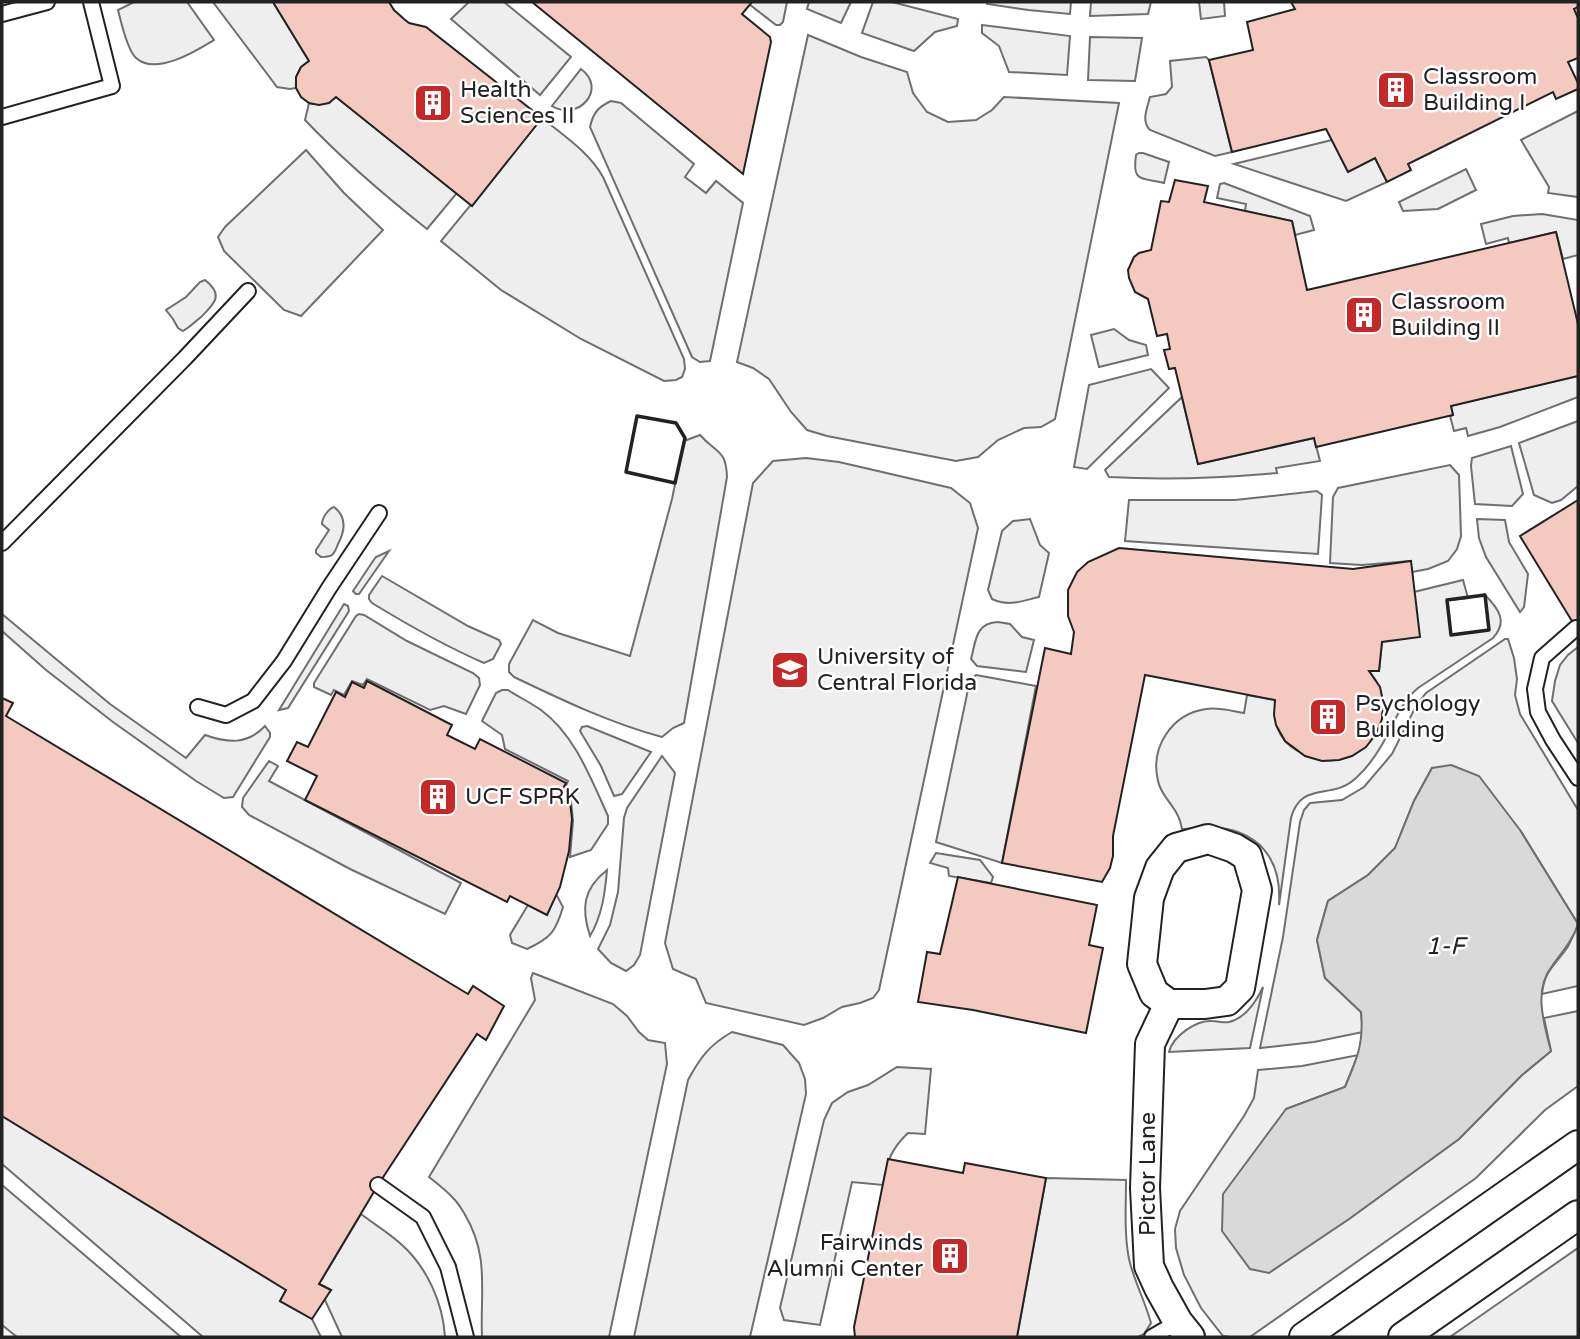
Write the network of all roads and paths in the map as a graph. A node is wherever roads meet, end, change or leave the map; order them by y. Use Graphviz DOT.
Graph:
graph roads {
  1 [pos="47,2"];
  2 [pos="91,2"];
  3 [pos="2,14"];
  4 [pos="2,117"];
  5 [pos="248,291"];
  6 [pos="379,513"];
  7 [pos="2,542"];
  8 [pos="1576,628"];
  9 [pos="198,708"];
  10 [pos="1578,778"];
  11 [pos="1169,1004"];
  12 [pos="1578,1145"];
  13 [pos="378,1185"];
  14 [pos="1578,1215"];
  15 [pos="1184,1329"];
  16 [pos="466,1337"];
  17 [pos="1152,1337"];
  18 [pos="1304,1337"];
  19 [pos="1403,1337"];
  1 -- 3 [label="lane"];
  2 -- 4 [label="lane"];
  5 -- 7 [label="lane"];
  6 -- 9 [label="lane"];
  8 -- 10 [label="lane"];
  11 -- 11 [label="street"];
  11 -- 15 [label="street, Pictor Lane"];
  12 -- 18 [label="street"];
  13 -- 16 [label="lane"];
  14 -- 19 [label="street"];
  15 -- 17 [label="lane"];
}
